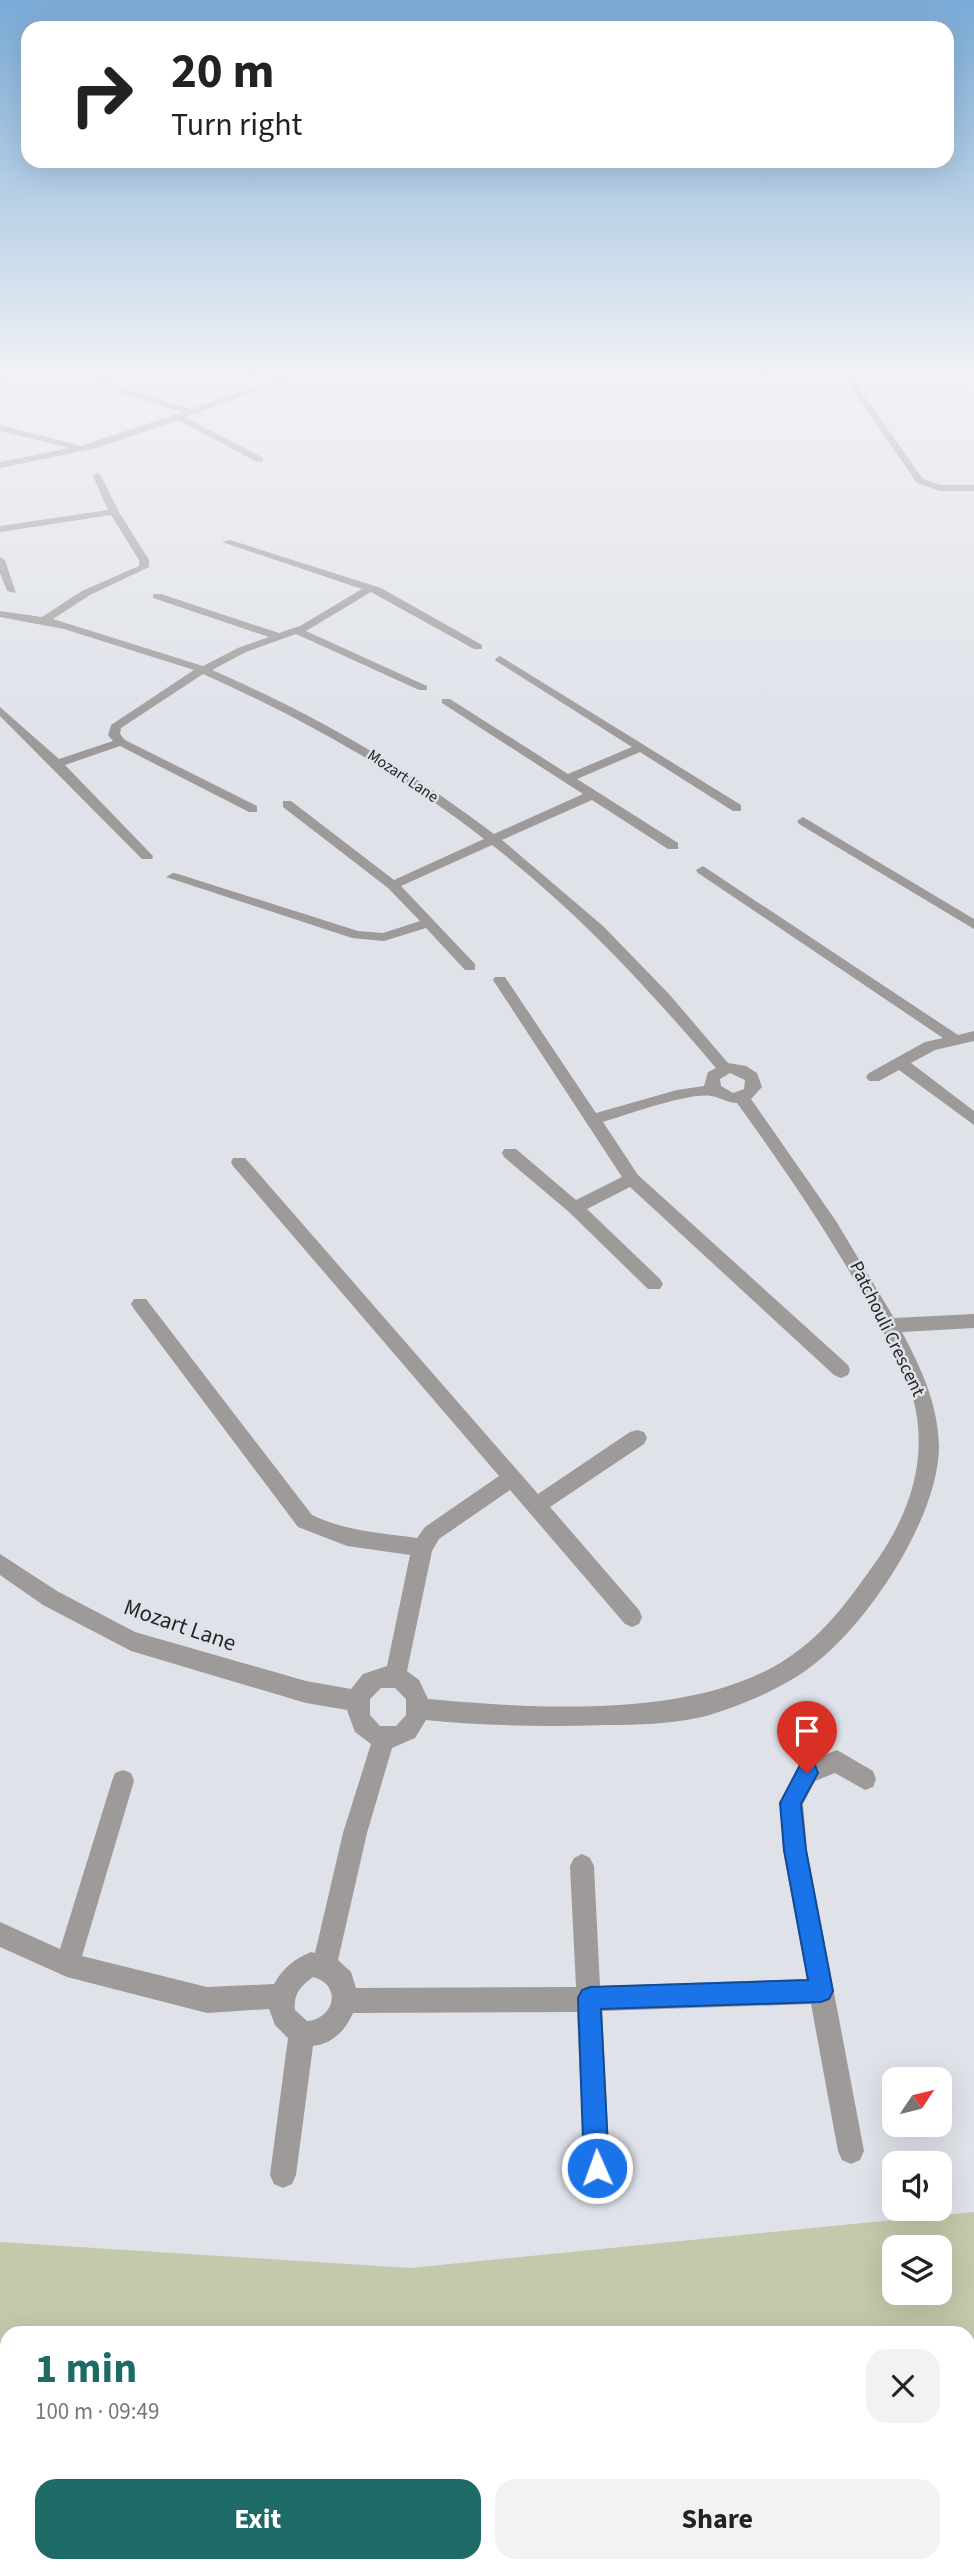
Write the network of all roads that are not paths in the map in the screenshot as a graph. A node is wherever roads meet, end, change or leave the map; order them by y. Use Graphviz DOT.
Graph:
graph roads {
  1 [pos="106,495"];
  2 [pos="114,512"];
  3 [pos="0,529"];
  4 [pos="227,542"];
  5 [pos="0,560"];
  6 [pos="370,588"];
  7 [pos="12,591"];
  8 [pos="157,596"];
  9 [pos="0,614"];
  10 [pos="45,620"];
  11 [pos="297,631"];
  12 [pos="277,636"];
  13 [pos="478,647"];
  14 [pos="500,659"];
  15 [pos="205,670"];
  16 [pos="423,688"];
  17 [pos="446,701"];
  18 [pos="0,710"];
  19 [pos="121,742"];
  20 [pos="640,748"];
  21 [pos="57,764"];
  22 [pos="569,778"];
  23 [pos="594,794"];
  24 [pos="287,804"];
  25 [pos="737,808"];
  26 [pos="253,810"];
  27 [pos="803,821"];
  28 [pos="494,839"];
  29 [pos="673,846"];
  30 [pos="147,856"];
  31 [pos="703,870"];
  32 [pos="173,877"];
  33 [pos="393,885"];
  34 [pos="429,923"];
  35 [pos="974,926"];
  36 [pos="470,967"];
  37 [pos="500,980"];
  38 [pos="974,1037"];
  39 [pos="956,1040"];
  40 [pos="900,1063"];
  41 [pos="725,1069"];
  42 [pos="874,1077"];
  43 [pos="714,1090"];
  44 [pos="741,1097"];
  45 [pos="591,1119"];
  46 [pos="974,1119"];
  47 [pos="510,1153"];
  48 [pos="239,1162"];
  49 [pos="632,1179"];
  50 [pos="575,1208"];
  51 [pos="654,1284"];
  52 [pos="140,1304"];
  53 [pos="974,1321"];
  54 [pos="889,1325"];
  55 [pos="841,1370"];
  56 [pos="637,1438"];
  57 [pos="512,1478"];
  58 [pos="536,1506"];
  59 [pos="422,1548"];
  60 [pos="0,1563"];
  61 [pos="632,1617"];
  62 [pos="395,1677"];
  63 [pos="358,1701"];
  64 [pos="418,1709"];
  65 [pos="384,1737"];
  66 [pos="865,1779"];
  67 [pos="123,1781"];
  68 [pos="582,1866"];
  69 [pos="0,1934"];
  70 [pos="67,1965"];
  71 [pos="325,1965"];
  72 [pos="821,1991"];
  73 [pos="282,1996"];
  74 [pos="590,1998"];
  75 [pos="345,2001"];
  76 [pos="302,2032"];
  77 [pos="851,2151"];
  78 [pos="597,2168"];
  79 [pos="283,2175"];
  1 -- 2 [label="street"];
  2 -- 3 [label="street"];
  2 -- 10 [label="street"];
  4 -- 6 [label="street"];
  5 -- 7 [label="street"];
  6 -- 11 [label="street"];
  6 -- 13 [label="street"];
  8 -- 12 [label="street"];
  9 -- 10 [label="street, Mozart Lane"];
  10 -- 15 [label="street, Mozart Lane"];
  11 -- 12 [label="street"];
  11 -- 16 [label="street"];
  12 -- 15 [label="street"];
  14 -- 20 [label="street"];
  15 -- 19 [label="street"];
  15 -- 28 [label="street, Mozart Lane"];
  17 -- 22 [label="street"];
  18 -- 21 [label="street"];
  19 -- 21 [label="street"];
  19 -- 26 [label="street"];
  20 -- 22 [label="street"];
  20 -- 25 [label="street"];
  21 -- 30 [label="street"];
  22 -- 23 [label="street"];
  23 -- 28 [label="street"];
  23 -- 29 [label="street"];
  24 -- 33 [label="street"];
  27 -- 35 [label="street"];
  28 -- 33 [label="street"];
  28 -- 41 [label="street, Mozart Lane"];
  31 -- 39 [label="street"];
  32 -- 34 [label="street"];
  33 -- 34 [label="street"];
  34 -- 36 [label="street"];
  37 -- 45 [label="street"];
  38 -- 39 [label="street"];
  39 -- 40 [label="street"];
  40 -- 42 [label="street"];
  40 -- 46 [label="street"];
  41 -- 43 [label="street"];
  41 -- 44 [label="street"];
  43 -- 44 [label="street"];
  43 -- 45 [label="street"];
  44 -- 54 [label="street, Patchouli Crescent"];
  45 -- 49 [label="street"];
  47 -- 50 [label="street"];
  48 -- 57 [label="street"];
  49 -- 50 [label="street"];
  49 -- 55 [label="street"];
  50 -- 51 [label="street"];
  52 -- 59 [label="street"];
  53 -- 54 [label="street"];
  54 -- 64 [label="street, Patchouli Crescent"];
  56 -- 58 [label="street"];
  57 -- 58 [label="street"];
  57 -- 59 [label="street"];
  58 -- 61 [label="street"];
  59 -- 62 [label="street"];
  60 -- 63 [label="street, Mozart Lane"];
  62 -- 63 [label="street"];
  62 -- 64 [label="street"];
  63 -- 65 [label="street"];
  64 -- 65 [label="street"];
  65 -- 71 [label="street"];
  66 -- 72 [label="street"];
  67 -- 70 [label="street"];
  68 -- 74 [label="street"];
  69 -- 70 [label="street"];
  70 -- 73 [label="street"];
  71 -- 73 [label="street"];
  71 -- 75 [label="street"];
  72 -- 74 [label="street"];
  72 -- 77 [label="street"];
  73 -- 76 [label="street"];
  74 -- 75 [label="street"];
  74 -- 78 [label="street"];
  75 -- 76 [label="street"];
  76 -- 79 [label="street"];
}
